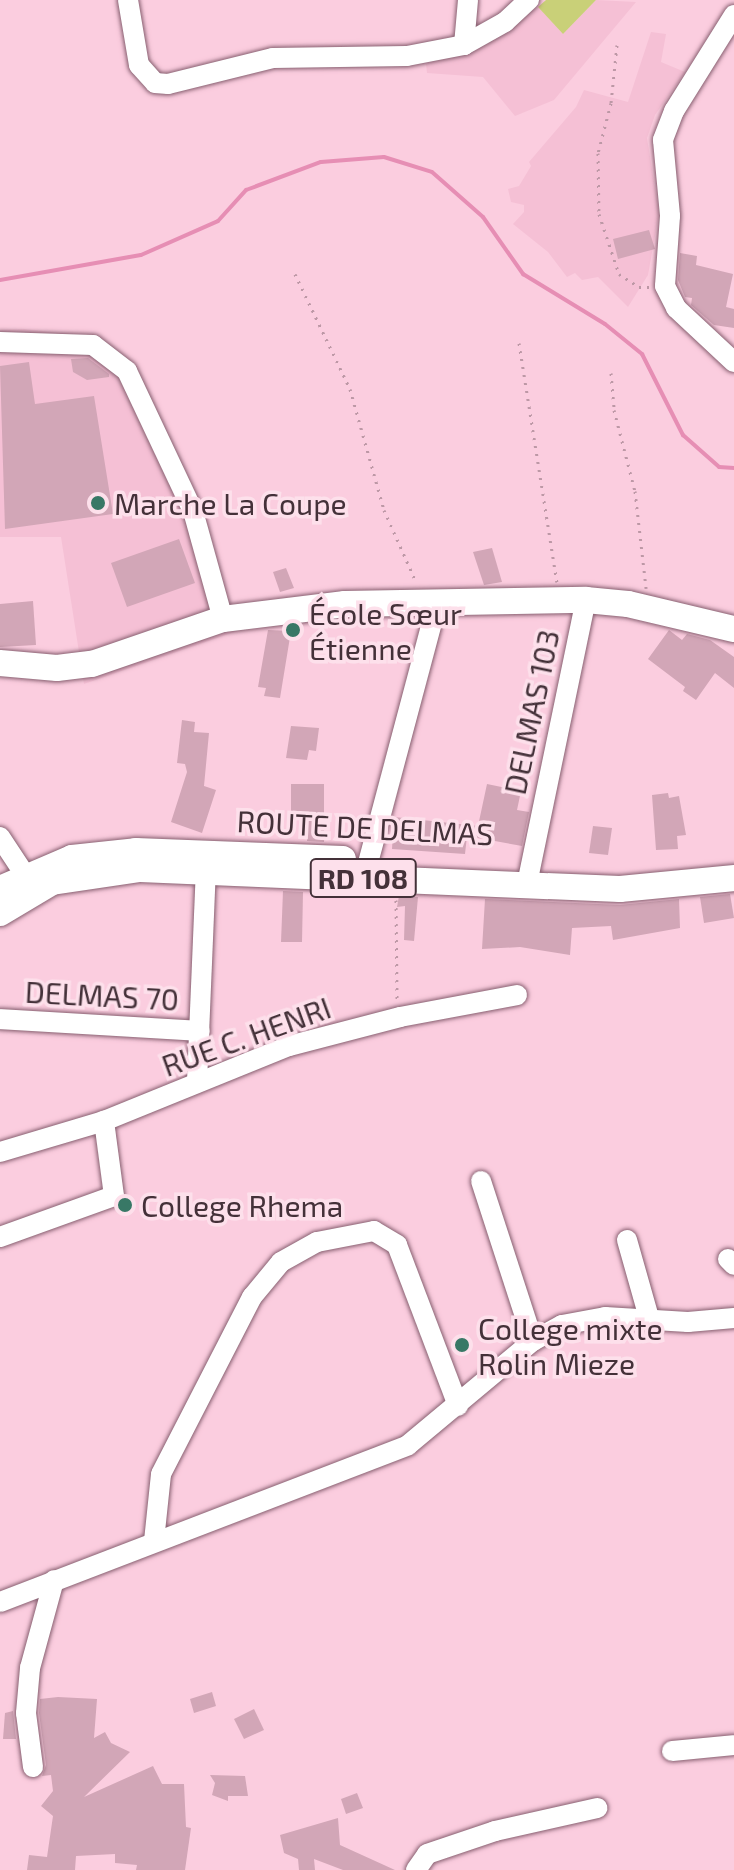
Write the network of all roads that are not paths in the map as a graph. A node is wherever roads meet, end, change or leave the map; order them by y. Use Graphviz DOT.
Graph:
graph roads {
  1 [pos="468,0"];
  2 [pos="529,0"];
  3 [pos="131,1"];
  4 [pos="734,15"];
  5 [pos="464,45"];
  6 [pos="0,342"];
  7 [pos="734,362"];
  8 [pos="586,600"];
  9 [pos="431,603"];
  10 [pos="223,619"];
  11 [pos="734,629"];
  12 [pos="0,663"];
  13 [pos="0,837"];
  14 [pos="734,864"];
  15 [pos="366,869"];
  16 [pos="206,870"];
  17 [pos="528,876"];
  18 [pos="734,878"];
  19 [pos="30,883"];
  20 [pos="0,889"];
  21 [pos="0,913"];
  22 [pos="517,995"];
  23 [pos="0,1019"];
  24 [pos="200,1031"];
  25 [pos="197,1082"];
  26 [pos="104,1121"];
  27 [pos="0,1152"];
  28 [pos="481,1181"];
  29 [pos="0,1237"];
  30 [pos="627,1240"];
  31 [pos="649,1318"];
  32 [pos="734,1318"];
  33 [pos="533,1341"];
  34 [pos="458,1406"];
  35 [pos="154,1541"];
  36 [pos="54,1580"];
  37 [pos="0,1602"];
  38 [pos="734,1745"];
  39 [pos="672,1751"];
  40 [pos="33,1767"];
  41 [pos="597,1808"];
  42 [pos="416,1870"];
  1 -- 5 [label="street"];
  2 -- 5 [label="street"];
  3 -- 5 [label="street"];
  4 -- 7 [label="street"];
  6 -- 10 [label="street"];
  8 -- 9 [label="main road"];
  8 -- 11 [label="main road"];
  8 -- 17 [label="street, DELMAS 103"];
  9 -- 10 [label="main road"];
  9 -- 15 [label="street"];
  10 -- 12 [label="main road"];
  13 -- 19 [label="street"];
  14 -- 17 [label="main road, ROUTE DE DELMAS / RD 108"];
  15 -- 16 [label="main road, ROUTE DE DELMAS / RD 108"];
  15 -- 17 [label="main road, ROUTE DE DELMAS / RD 108"];
  15 -- 17 [label="main road, ROUTE DE DELMAS / RD 108"];
  15 -- 19 [label="main road, ROUTE DE DELMAS / RD 108"];
  16 -- 19 [label="main road, ROUTE DE DELMAS / RD 108"];
  16 -- 24 [label="street"];
  17 -- 18 [label="main road, ROUTE DE DELMAS / RD 108"];
  19 -- 20 [label="main road, ROUTE DE DELMAS / RD 108"];
  19 -- 21 [label="main road, ROUTE DE DELMAS / RD 108"];
  22 -- 25 [label="street, RUE C. HENRI"];
  23 -- 24 [label="street, DELMAS 70"];
  24 -- 25 [label="street"];
  25 -- 26 [label="street, RUE C. HENRI"];
  26 -- 27 [label="street, RUE C. HENRI"];
  26 -- 29 [label="street"];
  28 -- 33 [label="street"];
  30 -- 31 [label="street"];
  31 -- 32 [label="street"];
  31 -- 33 [label="street"];
  33 -- 34 [label="street"];
  34 -- 35 [label="street"];
  34 -- 35 [label="street"];
  35 -- 36 [label="street"];
  36 -- 37 [label="street"];
  36 -- 40 [label="street"];
  38 -- 39 [label="street"];
  41 -- 42 [label="street"];
}
